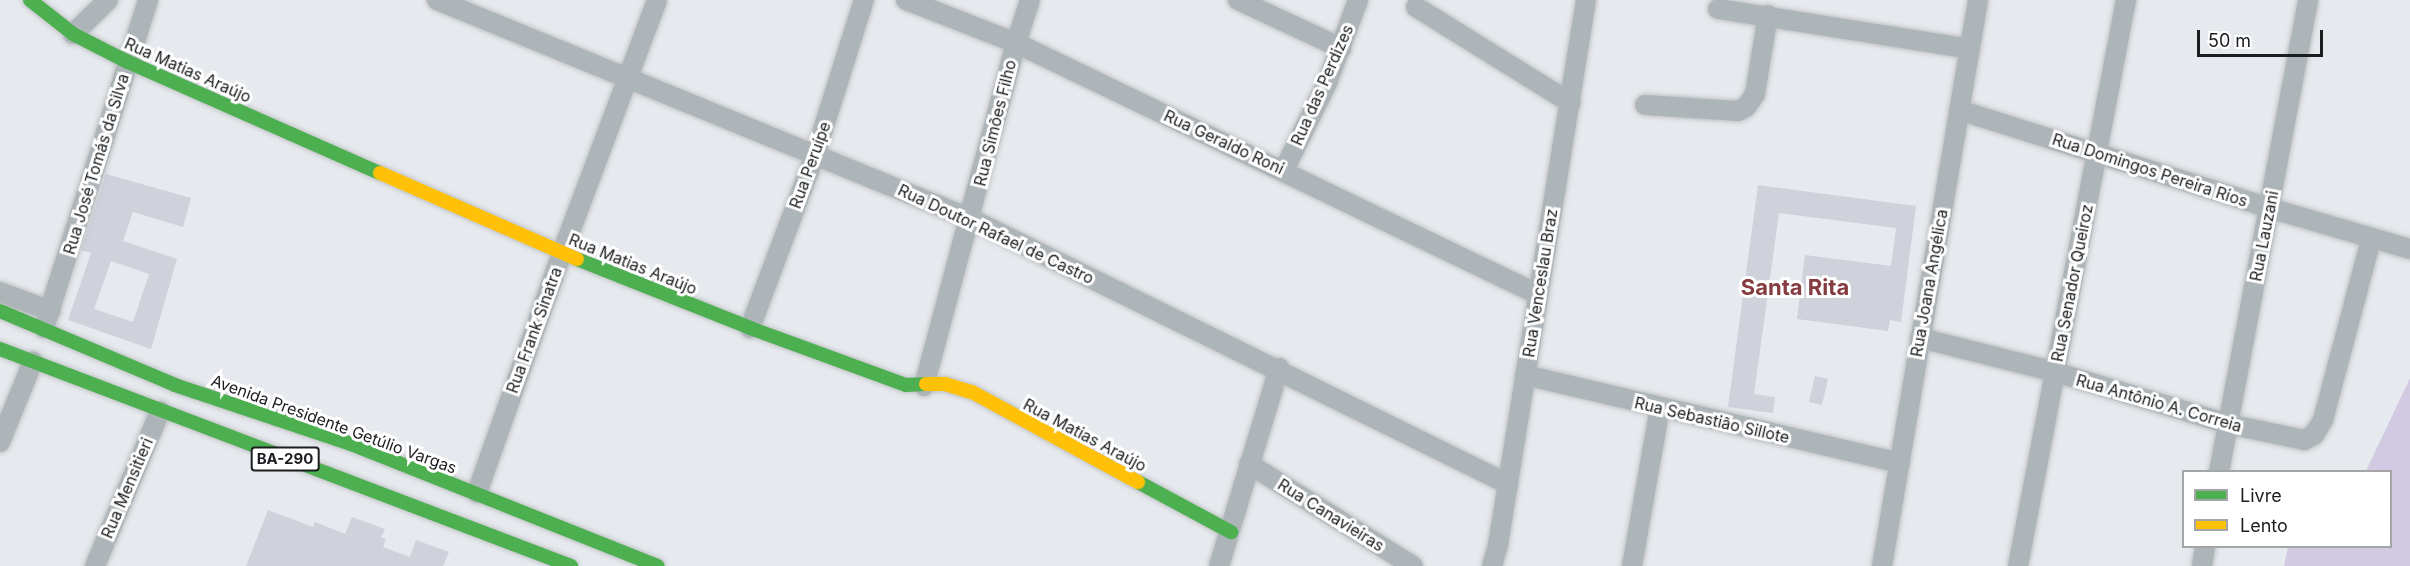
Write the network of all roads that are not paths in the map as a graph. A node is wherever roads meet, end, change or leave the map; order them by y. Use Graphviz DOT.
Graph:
graph roads {
  1 [pos="30,0"];
  2 [pos="108,0"];
  3 [pos="148,0"];
  4 [pos="437,0"];
  5 [pos="657,0"];
  6 [pos="864,0"];
  7 [pos="906,0"];
  8 [pos="1030,0"];
  9 [pos="1238,0"];
  10 [pos="1358,0"];
  11 [pos="1586,0"];
  12 [pos="1978,0"];
  13 [pos="2126,0"];
  14 [pos="2308,0"];
  15 [pos="472,7"];
  16 [pos="1416,7"];
  17 [pos="1718,9"];
  18 [pos="1767,15"];
  19 [pos="73,34"];
  20 [pos="1016,43"];
  21 [pos="1341,48"];
  22 [pos="1970,49"];
  23 [pos="128,62"];
  24 [pos="629,77"];
  25 [pos="1571,103"];
  26 [pos="1645,105"];
  27 [pos="1959,110"];
  28 [pos="2098,153"];
  29 [pos="814,154"];
  30 [pos="1284,170"];
  31 [pos="2269,208"];
  32 [pos="971,219"];
  33 [pos="2371,240"];
  34 [pos="2410,249"];
  35 [pos="562,254"];
  36 [pos="0,292"];
  37 [pos="1537,294"];
  38 [pos="5,323"];
  39 [pos="750,328"];
  40 [pos="1920,338"];
  41 [pos="42,339"];
  42 [pos="2,350"];
  43 [pos="1279,368"];
  44 [pos="2055,372"];
  45 [pos="1525,375"];
  46 [pos="924,386"];
  47 [pos="1660,408"];
  48 [pos="160,411"];
  49 [pos="2228,424"];
  50 [pos="0,442"];
  51 [pos="351,444"];
  52 [pos="1900,463"];
  53 [pos="1248,464"];
  54 [pos="301,465"];
  55 [pos="2219,470"];
  56 [pos="1508,484"];
  57 [pos="477,492"];
  58 [pos="1231,532"];
  59 [pos="2205,548"];
  60 [pos="95,566"];
  61 [pos="572,566"];
  62 [pos="658,566"];
  63 [pos="1220,566"];
  64 [pos="1413,566"];
  65 [pos="1492,566"];
  66 [pos="1632,566"];
  67 [pos="1882,566"];
  68 [pos="2018,566"];
  69 [pos="2202,566"];
  1 -- 19 [label="main road, Rua Matias Araújo"];
  2 -- 19 [label="street"];
  3 -- 23 [label="street, Rua José Tomás da Silva"];
  4 -- 15 [label="street, Rua Doutor Rafael de Castro"];
  5 -- 24 [label="street, Rua Frank Sinatra"];
  6 -- 29 [label="street, Rua Peruípe"];
  7 -- 20 [label="street, Rua Geraldo Roni"];
  8 -- 20 [label="street, Rua Simões Filho"];
  9 -- 21 [label="street"];
  10 -- 21 [label="street, Rua das Perdizes"];
  11 -- 25 [label="street, Rua Venceslau Braz"];
  12 -- 22 [label="street, Rua Joana Angélica"];
  13 -- 28 [label="street, Rua Senador Queiroz"];
  14 -- 31 [label="street, Rua Lauzani"];
  15 -- 24 [label="street, Rua Doutor Rafael de Castro"];
  16 -- 25 [label="street"];
  17 -- 18 [label="street"];
  18 -- 22 [label="street"];
  18 -- 26 [label="street"];
  19 -- 23 [label="main road, Rua Matias Araújo"];
  20 -- 30 [label="street, Rua Geraldo Roni"];
  20 -- 32 [label="street, Rua Simões Filho"];
  21 -- 30 [label="street, Rua das Perdizes"];
  22 -- 27 [label="street, Rua Joana Angélica"];
  23 -- 35 [label="main road, Rua Matias Araújo"];
  23 -- 41 [label="street, Rua José Tomás da Silva"];
  24 -- 29 [label="street, Rua Doutor Rafael de Castro"];
  24 -- 35 [label="street, Rua Frank Sinatra"];
  25 -- 37 [label="street, Rua Venceslau Braz"];
  27 -- 28 [label="street, Rua Domingos Pereira Rios"];
  27 -- 40 [label="street, Rua Joana Angélica"];
  28 -- 31 [label="street, Rua Domingos Pereira Rios"];
  28 -- 44 [label="street, Rua Senador Queiroz"];
  29 -- 32 [label="street, Rua Doutor Rafael de Castro"];
  29 -- 39 [label="street, Rua Peruípe"];
  30 -- 37 [label="street, Rua Geraldo Roni"];
  31 -- 33 [label="street, Rua Domingos Pereira Rios"];
  31 -- 49 [label="street, Rua Lauzani"];
  32 -- 43 [label="street, Rua Doutor Rafael de Castro"];
  32 -- 46 [label="street, Rua Simões Filho"];
  33 -- 34 [label="street, Rua Domingos Pereira Rios"];
  33 -- 49 [label="street, Rua Antônio A. Correia"];
  35 -- 39 [label="main road, Rua Matias Araújo"];
  35 -- 57 [label="street, Rua Frank Sinatra"];
  36 -- 41 [label="street"];
  37 -- 45 [label="street, Rua Venceslau Braz"];
  38 -- 41 [label="main road, Avenida Presidente Getúlio Vargas / BA-290"];
  38 -- 42 [label="main road"];
  39 -- 46 [label="main road, Rua Matias Araújo"];
  40 -- 44 [label="street, Rua Antônio A. Correia"];
  40 -- 52 [label="street, Rua Joana Angélica"];
  41 -- 42 [label="main road, Avenida Presidente Getúlio Vargas / BA-290"];
  41 -- 48 [label="main road, Avenida Presidente Getúlio Vargas / BA-290"];
  41 -- 50 [label="street, Rua José Tomás da Silva"];
  41 -- 51 [label="main road, Avenida Presidente Getúlio Vargas / BA-290"];
  43 -- 53 [label="street"];
  43 -- 56 [label="street, Rua Doutor Rafael de Castro"];
  44 -- 49 [label="street, Rua Antônio A. Correia"];
  44 -- 68 [label="street, Rua Senador Queiroz"];
  45 -- 47 [label="street, Rua Sebastião Sillote"];
  45 -- 56 [label="street, Rua Venceslau Braz"];
  46 -- 58 [label="main road, Rua Matias Araújo"];
  47 -- 52 [label="street, Rua Sebastião Sillote"];
  47 -- 66 [label="street"];
  48 -- 54 [label="main road, Avenida Presidente Getúlio Vargas / BA-290"];
  48 -- 60 [label="street, Rua Mensitieri"];
  49 -- 55 [label="street, Rua Lauzani"];
  51 -- 54 [label="main road"];
  51 -- 57 [label="main road, Avenida Presidente Getúlio Vargas / BA-290"];
  52 -- 67 [label="street, Rua Joana Angélica"];
  53 -- 58 [label="street"];
  53 -- 64 [label="street, Rua Canavieiras"];
  54 -- 61 [label="main road, Avenida Presidente Getúlio Vargas / BA-290"];
  56 -- 65 [label="street, Rua Venceslau Braz"];
  57 -- 62 [label="main road, Avenida Presidente Getúlio Vargas / BA-290"];
  58 -- 63 [label="street"];
  59 -- 69 [label="street"];
}
